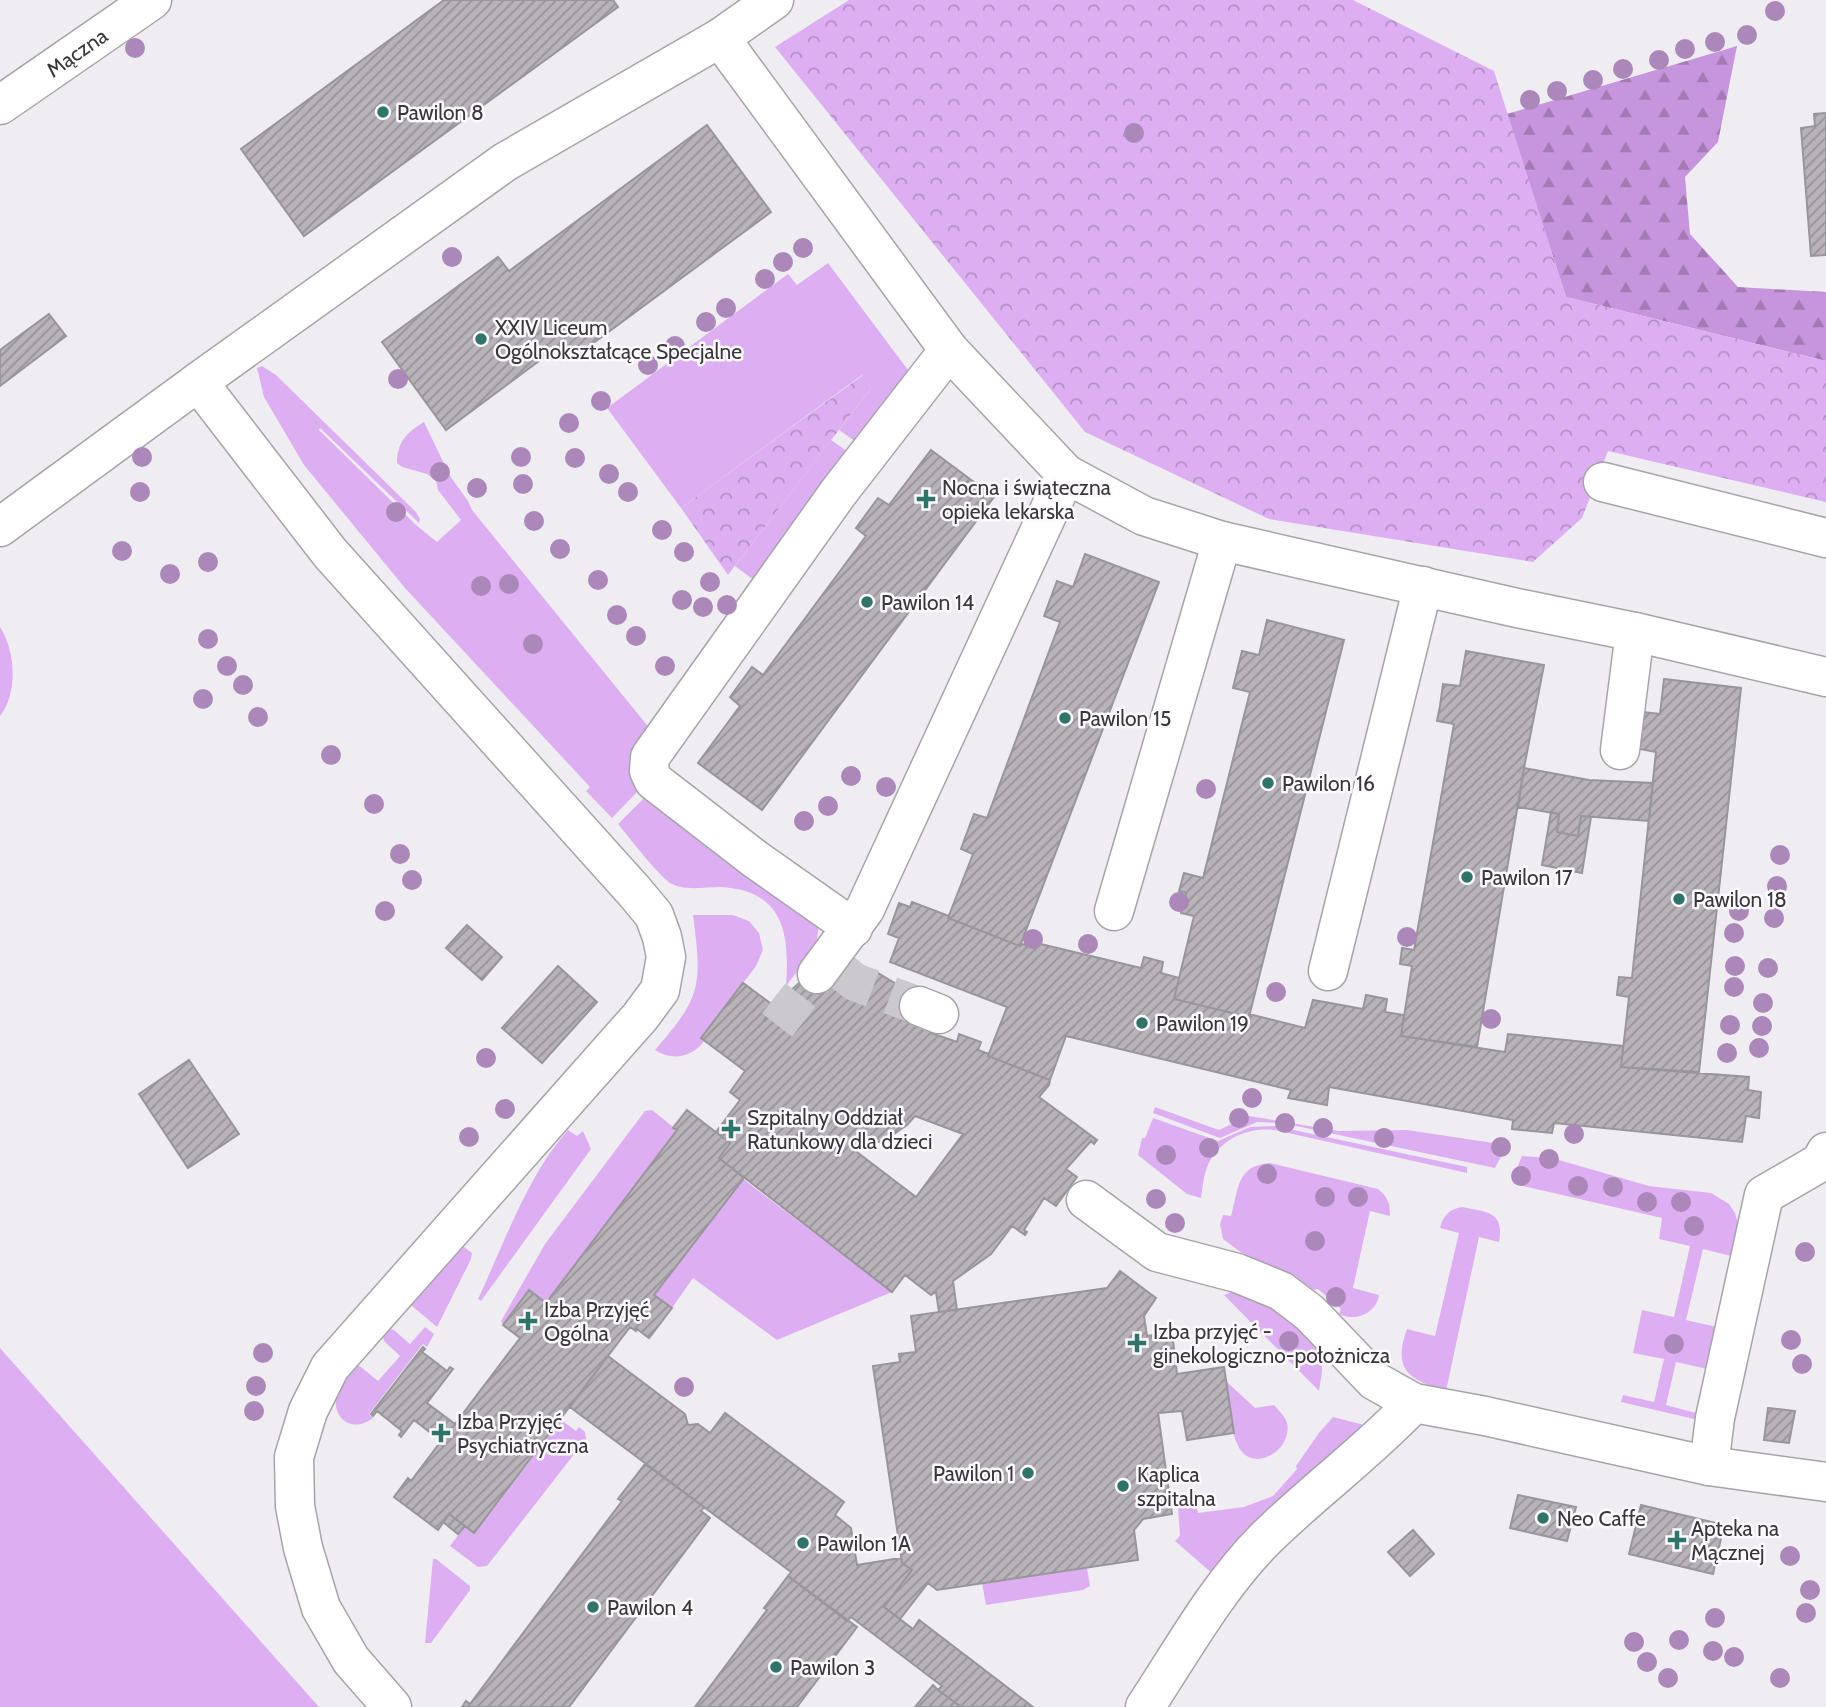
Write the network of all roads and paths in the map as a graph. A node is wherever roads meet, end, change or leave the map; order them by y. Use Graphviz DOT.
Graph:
graph roads {
  1 [pos="152,0"];
  2 [pos="774,0"];
  3 [pos="720,38"];
  4 [pos="0,105"];
  5 [pos="949,350"];
  6 [pos="198,382"];
  7 [pos="1066,474"];
  8 [pos="1603,482"];
  9 [pos="0,527"];
  10 [pos="1826,538"];
  11 [pos="1222,541"];
  12 [pos="1423,586"];
  13 [pos="1635,632"];
  14 [pos="1826,677"];
  15 [pos="1620,750"];
  16 [pos="1114,911"];
  17 [pos="852,928"];
  18 [pos="828,968"];
  19 [pos="1328,971"];
  20 [pos="1824,1159"];
  21 [pos="1087,1200"];
  22 [pos="1414,1404"];
  23 [pos="1709,1466"];
  24 [pos="1826,1482"];
  25 [pos="391,1707"];
  26 [pos="1145,1707"];
  1 -- 4 [label="street, Mączna"];
  2 -- 3 [label="street"];
  3 -- 5 [label="street"];
  3 -- 6 [label="street"];
  5 -- 7 [label="street"];
  5 -- 17 [label="street"];
  6 -- 9 [label="street"];
  6 -- 25 [label="street"];
  7 -- 11 [label="street"];
  7 -- 17 [label="street"];
  8 -- 10 [label="street"];
  11 -- 12 [label="street"];
  11 -- 16 [label="street"];
  12 -- 13 [label="street"];
  12 -- 19 [label="street"];
  13 -- 14 [label="street"];
  13 -- 15 [label="street"];
  17 -- 18 [label="street"];
  20 -- 23 [label="street"];
  21 -- 22 [label="street"];
  22 -- 23 [label="street"];
  22 -- 26 [label="street"];
  23 -- 24 [label="street"];
}
